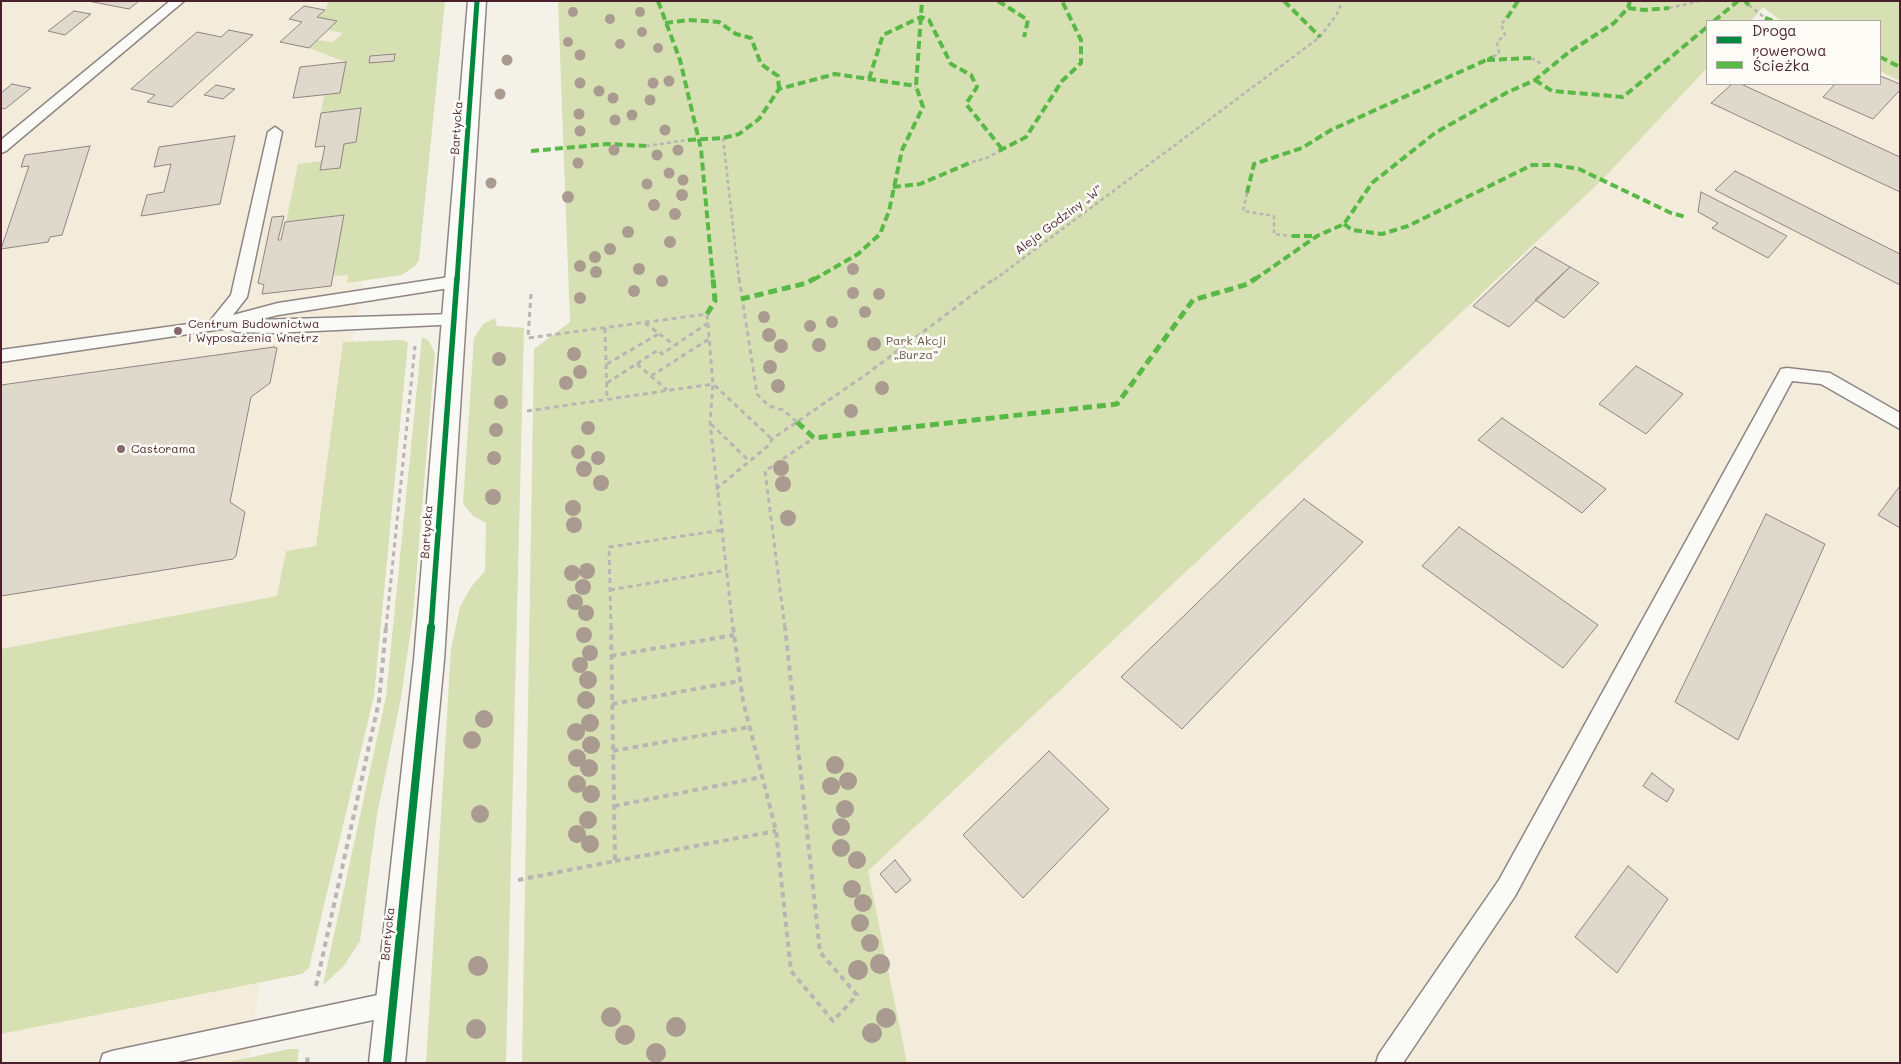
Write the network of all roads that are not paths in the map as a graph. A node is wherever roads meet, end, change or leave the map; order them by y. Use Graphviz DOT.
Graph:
graph roads {
  1 [pos="178,1"];
  2 [pos="477,1"];
  3 [pos="275,132"];
  4 [pos="2,151"];
  5 [pos="456,282"];
  6 [pos="454,320"];
  7 [pos="215,326"];
  8 [pos="1,356"];
  9 [pos="1900,422"];
  10 [pos="392,1004"];
  11 [pos="112,1063"];
  12 [pos="387,1063"];
  13 [pos="1388,1063"];
  1 -- 4 [label="lane"];
  2 -- 5 [label="street, Bartycka"];
  3 -- 7 [label="lane"];
  5 -- 6 [label="street, Bartycka"];
  5 -- 7 [label="lane"];
  6 -- 7 [label="lane"];
  6 -- 10 [label="street, Bartycka"];
  7 -- 8 [label="lane"];
  9 -- 13 [label="lane"];
  10 -- 11 [label="lane"];
  10 -- 12 [label="street, Bartycka"];
}
